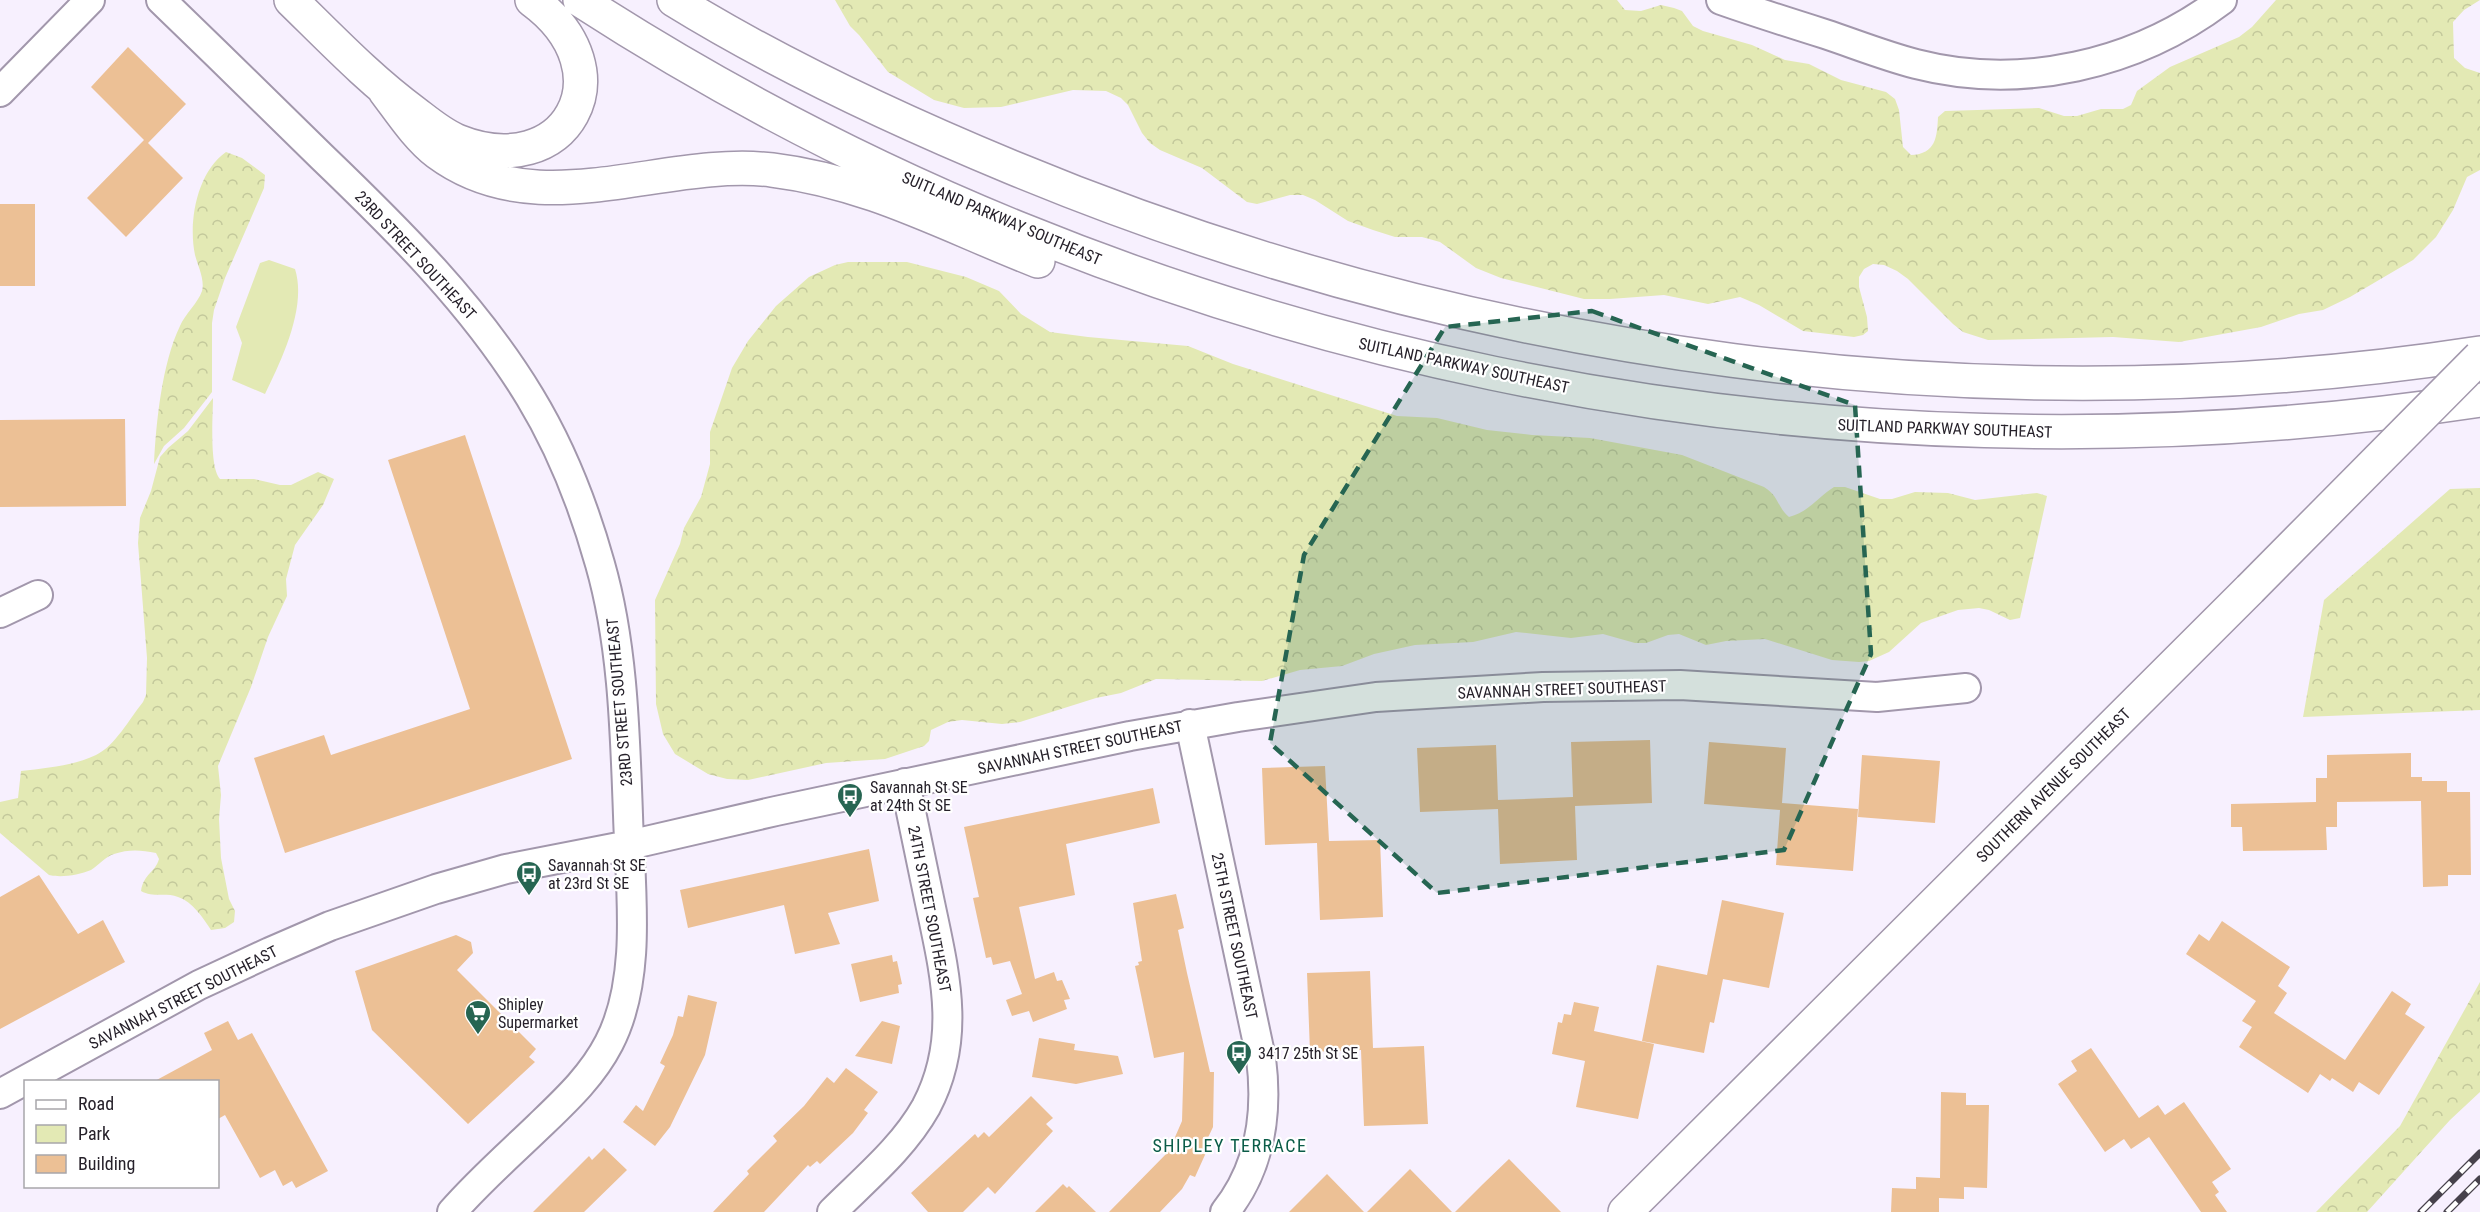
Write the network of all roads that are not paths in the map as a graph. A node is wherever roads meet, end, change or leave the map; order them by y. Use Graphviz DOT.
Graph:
graph roads {
  1 [pos="90,0"];
  2 [pos="161,0"];
  3 [pos="291,0"];
  4 [pos="532,0"];
  5 [pos="580,0"];
  6 [pos="674,0"];
  7 [pos="1721,0"];
  8 [pos="2222,0"];
  9 [pos="385,91"];
  10 [pos="0,93"];
  11 [pos="1304,327"];
  12 [pos="2476,355"];
  13 [pos="2480,400"];
  14 [pos="38,595"];
  15 [pos="0,613"];
  16 [pos="1966,688"];
  17 [pos="1190,724"];
  18 [pos="905,783"];
  19 [pos="628,845"];
  20 [pos="26,1080"];
  21 [pos="24,1081"];
  22 [pos="0,1094"];
  23 [pos="452,1212"];
  24 [pos="832,1212"];
  25 [pos="1225,1212"];
  26 [pos="1625,1212"];
  1 -- 10 [label="street"];
  2 -- 19 [label="street, 23RD STREET SOUTHEAST"];
  3 -- 9 [label="main road"];
  4 -- 9 [label="main road"];
  5 -- 11 [label="main road, SUITLAND PARKWAY SOUTHEAST"];
  6 -- 12 [label="main road"];
  7 -- 8 [label="street"];
  9 -- 11 [label="main road"];
  11 -- 13 [label="main road, SUITLAND PARKWAY SOUTHEAST"];
  12 -- 26 [label="main road, SOUTHERN AVENUE SOUTHEAST, bridge"];
  14 -- 15 [label="street"];
  16 -- 17 [label="street, SAVANNAH STREET SOUTHEAST"];
  17 -- 18 [label="street, SAVANNAH STREET SOUTHEAST"];
  17 -- 25 [label="street, 25TH STREET SOUTHEAST"];
  18 -- 19 [label="street, SAVANNAH STREET SOUTHEAST"];
  18 -- 24 [label="street, 24TH STREET SOUTHEAST"];
  19 -- 20 [label="street, SAVANNAH STREET SOUTHEAST"];
  19 -- 23 [label="street, 23RD STREET SOUTHEAST"];
  21 -- 22 [label="street, SAVANNAH STREET SOUTHEAST"];
}
